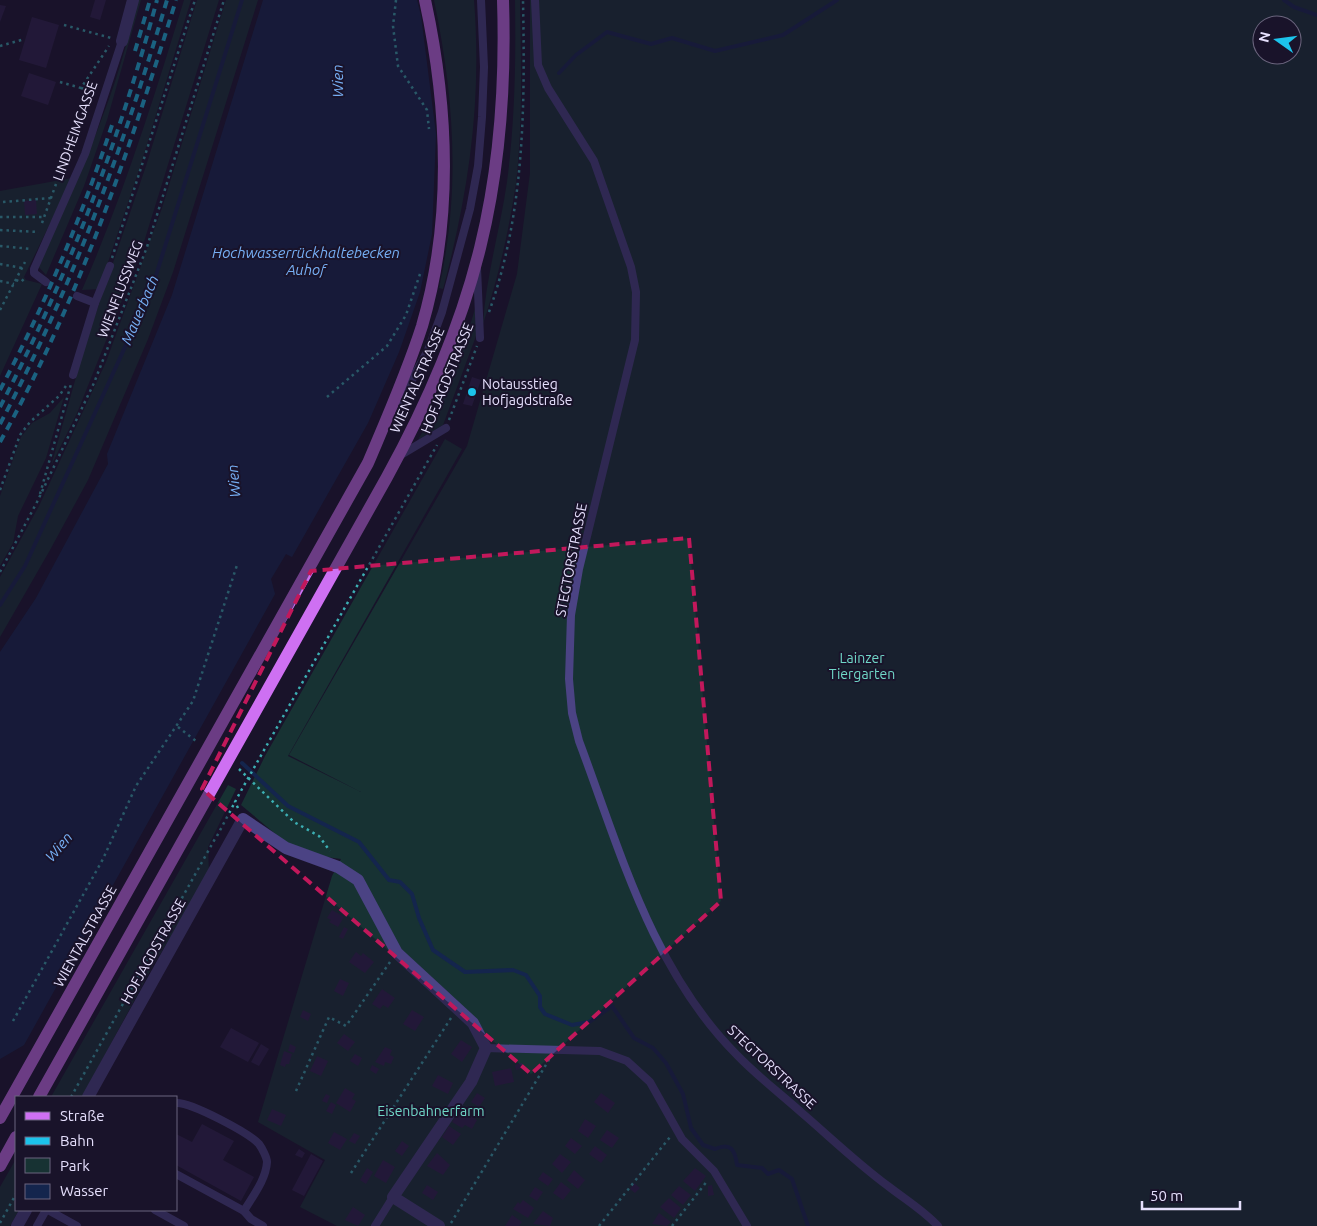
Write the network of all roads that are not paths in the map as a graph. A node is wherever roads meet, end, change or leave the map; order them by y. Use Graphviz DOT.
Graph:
graph roads {
  1 [pos="133,0"];
  2 [pos="425,0"];
  3 [pos="481,0"];
  4 [pos="503,0"];
  5 [pos="535,0"];
  6 [pos="122,41"];
  7 [pos="477,265"];
  8 [pos="110,266"];
  9 [pos="46,282"];
  10 [pos="77,296"];
  11 [pos="95,303"];
  12 [pos="480,338"];
  13 [pos="73,375"];
  14 [pos="446,428"];
  15 [pos="398,457"];
  16 [pos="368,463"];
  17 [pos="486,1048"];
  18 [pos="40,1096"];
  19 [pos="89,1096"];
  20 [pos="178,1103"];
  21 [pos="0,1118"];
  22 [pos="15,1139"];
  23 [pos="0,1166"];
  24 [pos="178,1175"];
  25 [pos="393,1196"];
  26 [pos="25,1211"];
  27 [pos="46,1211"];
  28 [pos="49,1211"];
  29 [pos="157,1211"];
  30 [pos="244,1211"];
  31 [pos="17,1226"];
  32 [pos="37,1226"];
  33 [pos="77,1226"];
  34 [pos="184,1226"];
  35 [pos="263,1226"];
  36 [pos="375,1226"];
  37 [pos="438,1226"];
  38 [pos="747,1226"];
  39 [pos="938,1226"];
  1 -- 6 [label="street, LINDHEIMGASSE"];
  2 -- 16 [label="main road, WIENTALSTRASSE"];
  3 -- 16 [label="lane"];
  4 -- 7 [label="main road, WIENTALSTRASSE"];
  5 -- 39 [label="lane, STEGTORSTRASSE"];
  6 -- 9 [label="lane, LINDHEIMGASSE"];
  7 -- 12 [label="lane"];
  7 -- 15 [label="main road, WIENTALSTRASSE"];
  8 -- 11 [label="lane"];
  10 -- 11 [label="lane"];
  11 -- 13 [label="lane"];
  14 -- 15 [label="lane"];
  15 -- 18 [label="main road, WIENTALSTRASSE"];
  16 -- 21 [label="main road, WIENTALSTRASSE"];
  17 -- 19 [label="street, HOFJAGDSTRASSE"];
  17 -- 25 [label="street"];
  17 -- 38 [label="lane"];
  20 -- 30 [label="lane"];
  22 -- 23 [label="main road"];
  24 -- 30 [label="lane"];
  25 -- 36 [label="lane"];
  25 -- 37 [label="street"];
  26 -- 31 [label="street"];
  27 -- 32 [label="lane"];
  28 -- 33 [label="lane"];
  29 -- 34 [label="lane"];
  30 -- 35 [label="lane"];
}
